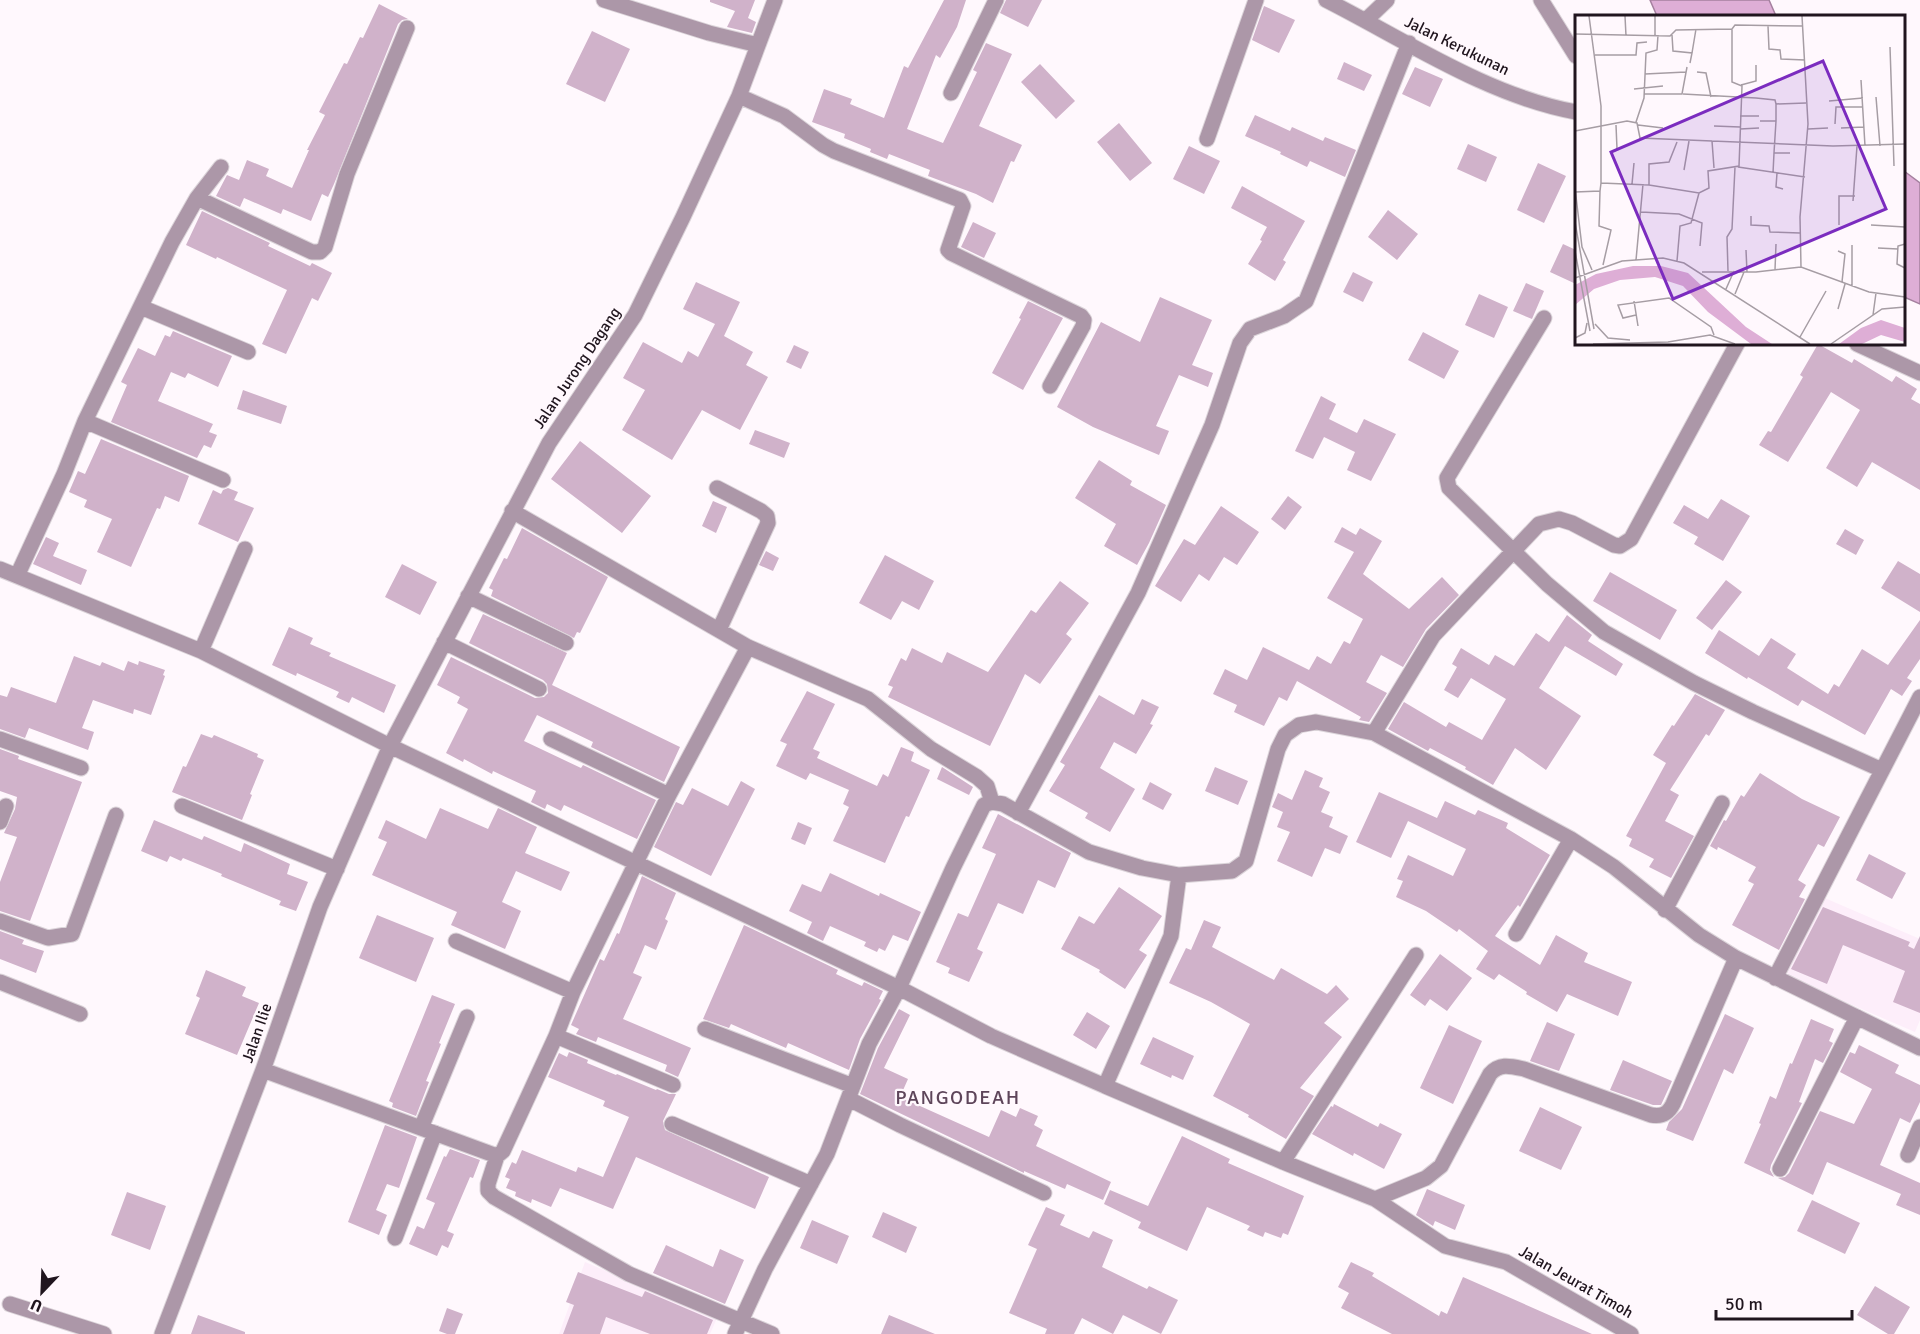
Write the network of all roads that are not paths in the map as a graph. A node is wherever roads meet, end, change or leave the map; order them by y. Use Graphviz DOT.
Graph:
graph roads {
  1 [pos="604,0"];
  2 [pos="775,0"];
  3 [pos="996,0"];
  4 [pos="1256,0"];
  5 [pos="1326,0"];
  6 [pos="1387,0"];
  7 [pos="1541,0"];
  8 [pos="1366,20"];
  9 [pos="407,28"];
  10 [pos="1409,43"];
  11 [pos="758,45"];
  12 [pos="1575,55"];
  13 [pos="951,93"];
  14 [pos="738,96"];
  15 [pos="1575,112"];
  16 [pos="1207,140"];
  17 [pos="221,167"];
  18 [pos="197,198"];
  19 [pos="141,306"];
  20 [pos="1544,318"];
  21 [pos="1736,345"];
  22 [pos="1859,345"];
  23 [pos="248,352"];
  24 [pos="1920,373"];
  25 [pos="1050,387"];
  26 [pos="85,421"];
  27 [pos="224,480"];
  28 [pos="717,488"];
  29 [pos="512,511"];
  30 [pos="245,549"];
  31 [pos="1513,551"];
  32 [pos="0,569"];
  33 [pos="17,576"];
  34 [pos="468,596"];
  35 [pos="718,630"];
  36 [pos="444,642"];
  37 [pos="566,643"];
  38 [pos="748,647"];
  39 [pos="201,651"];
  40 [pos="539,689"];
  41 [pos="1920,697"];
  42 [pos="1374,733"];
  43 [pos="0,739"];
  44 [pos="551,739"];
  45 [pos="390,746"];
  46 [pos="81,768"];
  47 [pos="1882,770"];
  48 [pos="669,795"];
  49 [pos="992,802"];
  50 [pos="1722,803"];
  51 [pos="6,806"];
  52 [pos="182,806"];
  53 [pos="1018,813"];
  54 [pos="116,815"];
  55 [pos="0,822"];
  56 [pos="1571,839"];
  57 [pos="636,862"];
  58 [pos="337,869"];
  59 [pos="1179,875"];
  60 [pos="1665,910"];
  61 [pos="0,921"];
  62 [pos="1516,934"];
  63 [pos="456,942"];
  64 [pos="1416,955"];
  65 [pos="1736,958"];
  66 [pos="1775,978"];
  67 [pos="0,982"];
  68 [pos="899,988"];
  69 [pos="573,992"];
  70 [pos="80,1014"];
  71 [pos="467,1017"];
  72 [pos="1857,1017"];
  73 [pos="705,1029"];
  74 [pos="556,1036"];
  75 [pos="1920,1048"];
  76 [pos="263,1070"];
  77 [pos="673,1084"];
  78 [pos="1105,1086"];
  79 [pos="851,1093"];
  80 [pos="672,1124"];
  81 [pos="1920,1127"];
  82 [pos="428,1130"];
  83 [pos="1908,1155"];
  84 [pos="497,1156"];
  85 [pos="1283,1162"];
  86 [pos="1780,1169"];
  87 [pos="811,1184"];
  88 [pos="1044,1193"];
  89 [pos="1376,1199"];
  90 [pos="395,1238"];
  91 [pos="10,1304"];
  92 [pos="738,1328"];
  93 [pos="104,1334"];
  94 [pos="162,1334"];
  95 [pos="771,1334"];
  96 [pos="1631,1334"];
  1 -- 11 [label="street"];
  2 -- 11 [label="street, Jalan Jurong Dagang"];
  3 -- 13 [label="street"];
  4 -- 16 [label="street"];
  5 -- 8 [label="street, Jalan Kerukunan"];
  6 -- 8 [label="street"];
  7 -- 12 [label="street"];
  8 -- 10 [label="street, Jalan Kerukunan"];
  9 -- 18 [label="street"];
  10 -- 15 [label="street, Jalan Kerukunan"];
  10 -- 53 [label="street"];
  11 -- 14 [label="street, Jalan Jurong Dagang"];
  14 -- 25 [label="street"];
  14 -- 29 [label="street, Jalan Jurong Dagang"];
  17 -- 18 [label="street"];
  18 -- 19 [label="street"];
  19 -- 23 [label="street"];
  19 -- 26 [label="street"];
  20 -- 31 [label="street"];
  21 -- 31 [label="street"];
  22 -- 24 [label="street"];
  26 -- 27 [label="street"];
  26 -- 33 [label="street"];
  28 -- 35 [label="street"];
  29 -- 34 [label="street, Jalan Jurong Dagang"];
  29 -- 35 [label="street"];
  30 -- 39 [label="street"];
  31 -- 42 [label="street"];
  31 -- 47 [label="street"];
  32 -- 33 [label="street, Jalan Jeurat Timoh"];
  33 -- 39 [label="street, Jalan Jeurat Timoh"];
  34 -- 36 [label="street, Jalan Jurong Dagang"];
  34 -- 37 [label="street"];
  35 -- 38 [label="street"];
  36 -- 40 [label="street"];
  36 -- 45 [label="street, Jalan Jurong Dagang"];
  38 -- 48 [label="street"];
  38 -- 49 [label="street"];
  39 -- 45 [label="street, Jalan Jeurat Timoh"];
  41 -- 47 [label="street"];
  42 -- 56 [label="street"];
  42 -- 59 [label="street"];
  43 -- 46 [label="street"];
  44 -- 48 [label="street"];
  45 -- 57 [label="street, Jalan Jeurat Timoh"];
  45 -- 58 [label="street, Jalan Ilie"];
  47 -- 66 [label="street"];
  48 -- 57 [label="street"];
  49 -- 53 [label="street"];
  49 -- 68 [label="street"];
  50 -- 60 [label="street"];
  51 -- 55 [label="street"];
  52 -- 58 [label="street"];
  53 -- 59 [label="street"];
  54 -- 61 [label="street"];
  56 -- 60 [label="street"];
  56 -- 62 [label="street"];
  57 -- 68 [label="street, Jalan Jeurat Timoh"];
  57 -- 69 [label="street"];
  58 -- 76 [label="street, Jalan Ilie"];
  59 -- 78 [label="street"];
  60 -- 65 [label="street"];
  63 -- 69 [label="street"];
  64 -- 85 [label="street"];
  65 -- 66 [label="street"];
  65 -- 89 [label="street"];
  66 -- 72 [label="street"];
  67 -- 70 [label="street"];
  68 -- 78 [label="street, Jalan Jeurat Timoh"];
  68 -- 79 [label="street"];
  69 -- 74 [label="street"];
  71 -- 82 [label="street"];
  72 -- 75 [label="street"];
  72 -- 86 [label="street"];
  73 -- 79 [label="street"];
  74 -- 77 [label="street"];
  74 -- 84 [label="street"];
  76 -- 82 [label="street"];
  76 -- 94 [label="street, Jalan Ilie"];
  78 -- 85 [label="street, Jalan Jeurat Timoh"];
  79 -- 87 [label="street"];
  79 -- 88 [label="street"];
  80 -- 87 [label="street"];
  81 -- 83 [label="street"];
  82 -- 84 [label="street"];
  82 -- 90 [label="street"];
  84 -- 92 [label="street"];
  85 -- 89 [label="street, Jalan Jeurat Timoh"];
  87 -- 92 [label="street"];
  89 -- 96 [label="street, Jalan Jeurat Timoh"];
  91 -- 93 [label="street"];
  92 -- 95 [label="street"];
}
